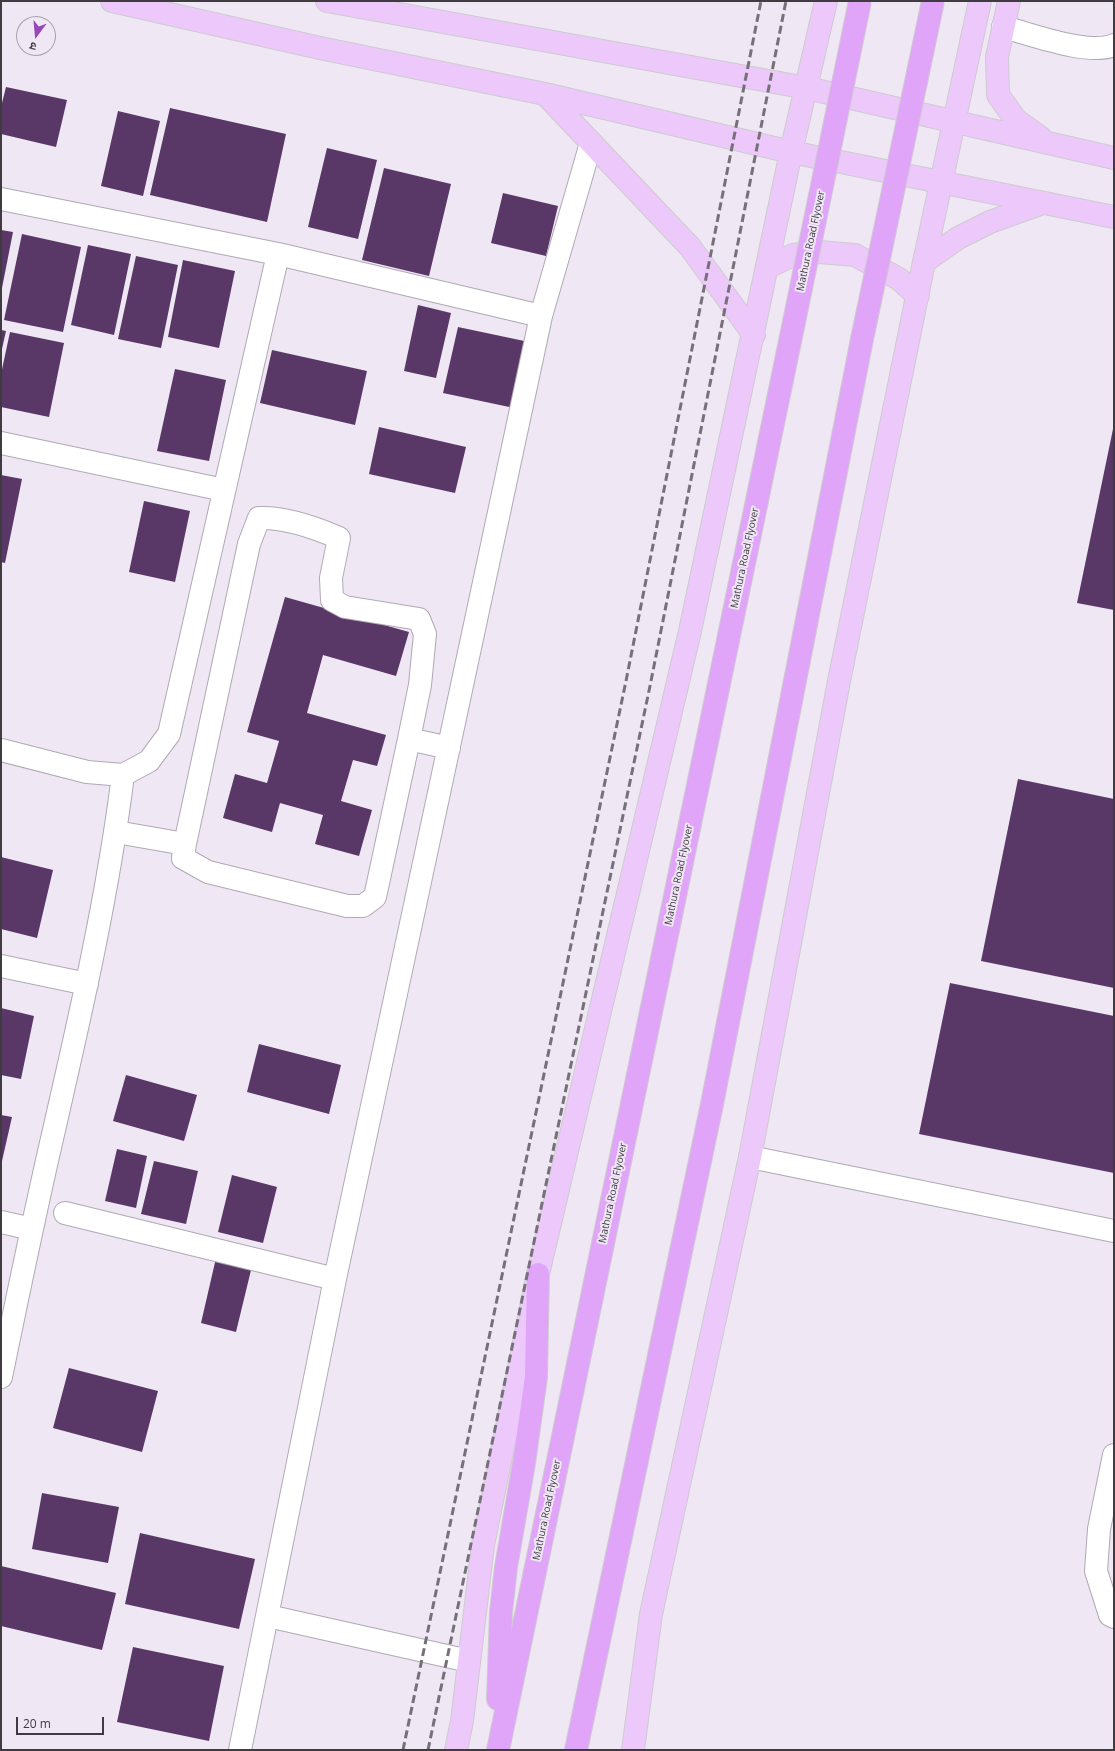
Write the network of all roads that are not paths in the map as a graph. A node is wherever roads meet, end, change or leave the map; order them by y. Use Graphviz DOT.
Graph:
graph roads {
  1 [pos="112,1"];
  2 [pos="327,1"];
  3 [pos="826,1"];
  4 [pos="860,1"];
  5 [pos="933,1"];
  6 [pos="980,1"];
  7 [pos="1009,1"];
  8 [pos="1003,27"];
  9 [pos="1114,45"];
  10 [pos="807,88"];
  11 [pos="545,94"];
  12 [pos="955,122"];
  13 [pos="591,143"];
  14 [pos="1049,143"];
  15 [pos="791,152"];
  16 [pos="1113,158"];
  17 [pos="941,182"];
  18 [pos="1,199"];
  19 [pos="1044,203"];
  20 [pos="1113,216"];
  21 [pos="278,254"];
  22 [pos="924,262"];
  23 [pos="768,266"];
  24 [pos="918,296"];
  25 [pos="541,316"];
  26 [pos="754,335"];
  27 [pos="1,443"];
  28 [pos="224,490"];
  29 [pos="410,739"];
  30 [pos="449,748"];
  31 [pos="1,750"];
  32 [pos="123,775"];
  33 [pos="116,832"];
  34 [pos="184,844"];
  35 [pos="1,966"];
  36 [pos="87,984"];
  37 [pos="750,1157"];
  38 [pos="65,1213"];
  39 [pos="1,1222"];
  40 [pos="32,1229"];
  41 [pos="1114,1231"];
  42 [pos="538,1274"];
  43 [pos="335,1279"];
  44 [pos="1,1377"];
  45 [pos="1114,1455"];
  46 [pos="268,1616"];
  47 [pos="1114,1617"];
  48 [pos="469,1661"];
  49 [pos="240,1750"];
  50 [pos="456,1750"];
  51 [pos="497,1750"];
  52 [pos="576,1750"];
  53 [pos="633,1750"];
  1 -- 11 [label="main road"];
  2 -- 10 [label="main road"];
  3 -- 10 [label="main road"];
  4 -- 51 [label="highway, Mathura Road Flyover, bridge"];
  5 -- 52 [label="highway, bridge"];
  6 -- 12 [label="main road"];
  7 -- 8 [label="main road"];
  8 -- 9 [label="street"];
  8 -- 14 [label="main road"];
  10 -- 12 [label="main road"];
  10 -- 15 [label="main road"];
  11 -- 13 [label="main road"];
  11 -- 15 [label="main road"];
  12 -- 14 [label="main road"];
  12 -- 17 [label="main road"];
  13 -- 25 [label="street"];
  13 -- 26 [label="main road"];
  14 -- 16 [label="main road"];
  15 -- 17 [label="main road"];
  15 -- 23 [label="main road"];
  17 -- 19 [label="main road"];
  17 -- 22 [label="main road"];
  18 -- 21 [label="street"];
  19 -- 20 [label="main road"];
  19 -- 22 [label="main road"];
  21 -- 25 [label="street"];
  21 -- 28 [label="street"];
  22 -- 24 [label="main road"];
  23 -- 24 [label="main road"];
  23 -- 26 [label="main road"];
  24 -- 37 [label="main road"];
  25 -- 30 [label="street"];
  26 -- 42 [label="main road"];
  27 -- 28 [label="street"];
  28 -- 32 [label="street"];
  29 -- 30 [label="street"];
  29 -- 34 [label="street"];
  29 -- 34 [label="street"];
  30 -- 43 [label="street"];
  31 -- 32 [label="street"];
  32 -- 33 [label="street"];
  33 -- 34 [label="street"];
  33 -- 36 [label="street"];
  35 -- 36 [label="street"];
  36 -- 40 [label="street"];
  37 -- 41 [label="street"];
  37 -- 53 [label="main road"];
  38 -- 43 [label="street"];
  39 -- 40 [label="street"];
  40 -- 44 [label="street"];
  42 -- 48 [label="main road"];
  42 -- 51 [label="highway"];
  43 -- 46 [label="street"];
  45 -- 47 [label="street"];
  46 -- 48 [label="street"];
  46 -- 49 [label="street"];
  48 -- 50 [label="main road"];
}
